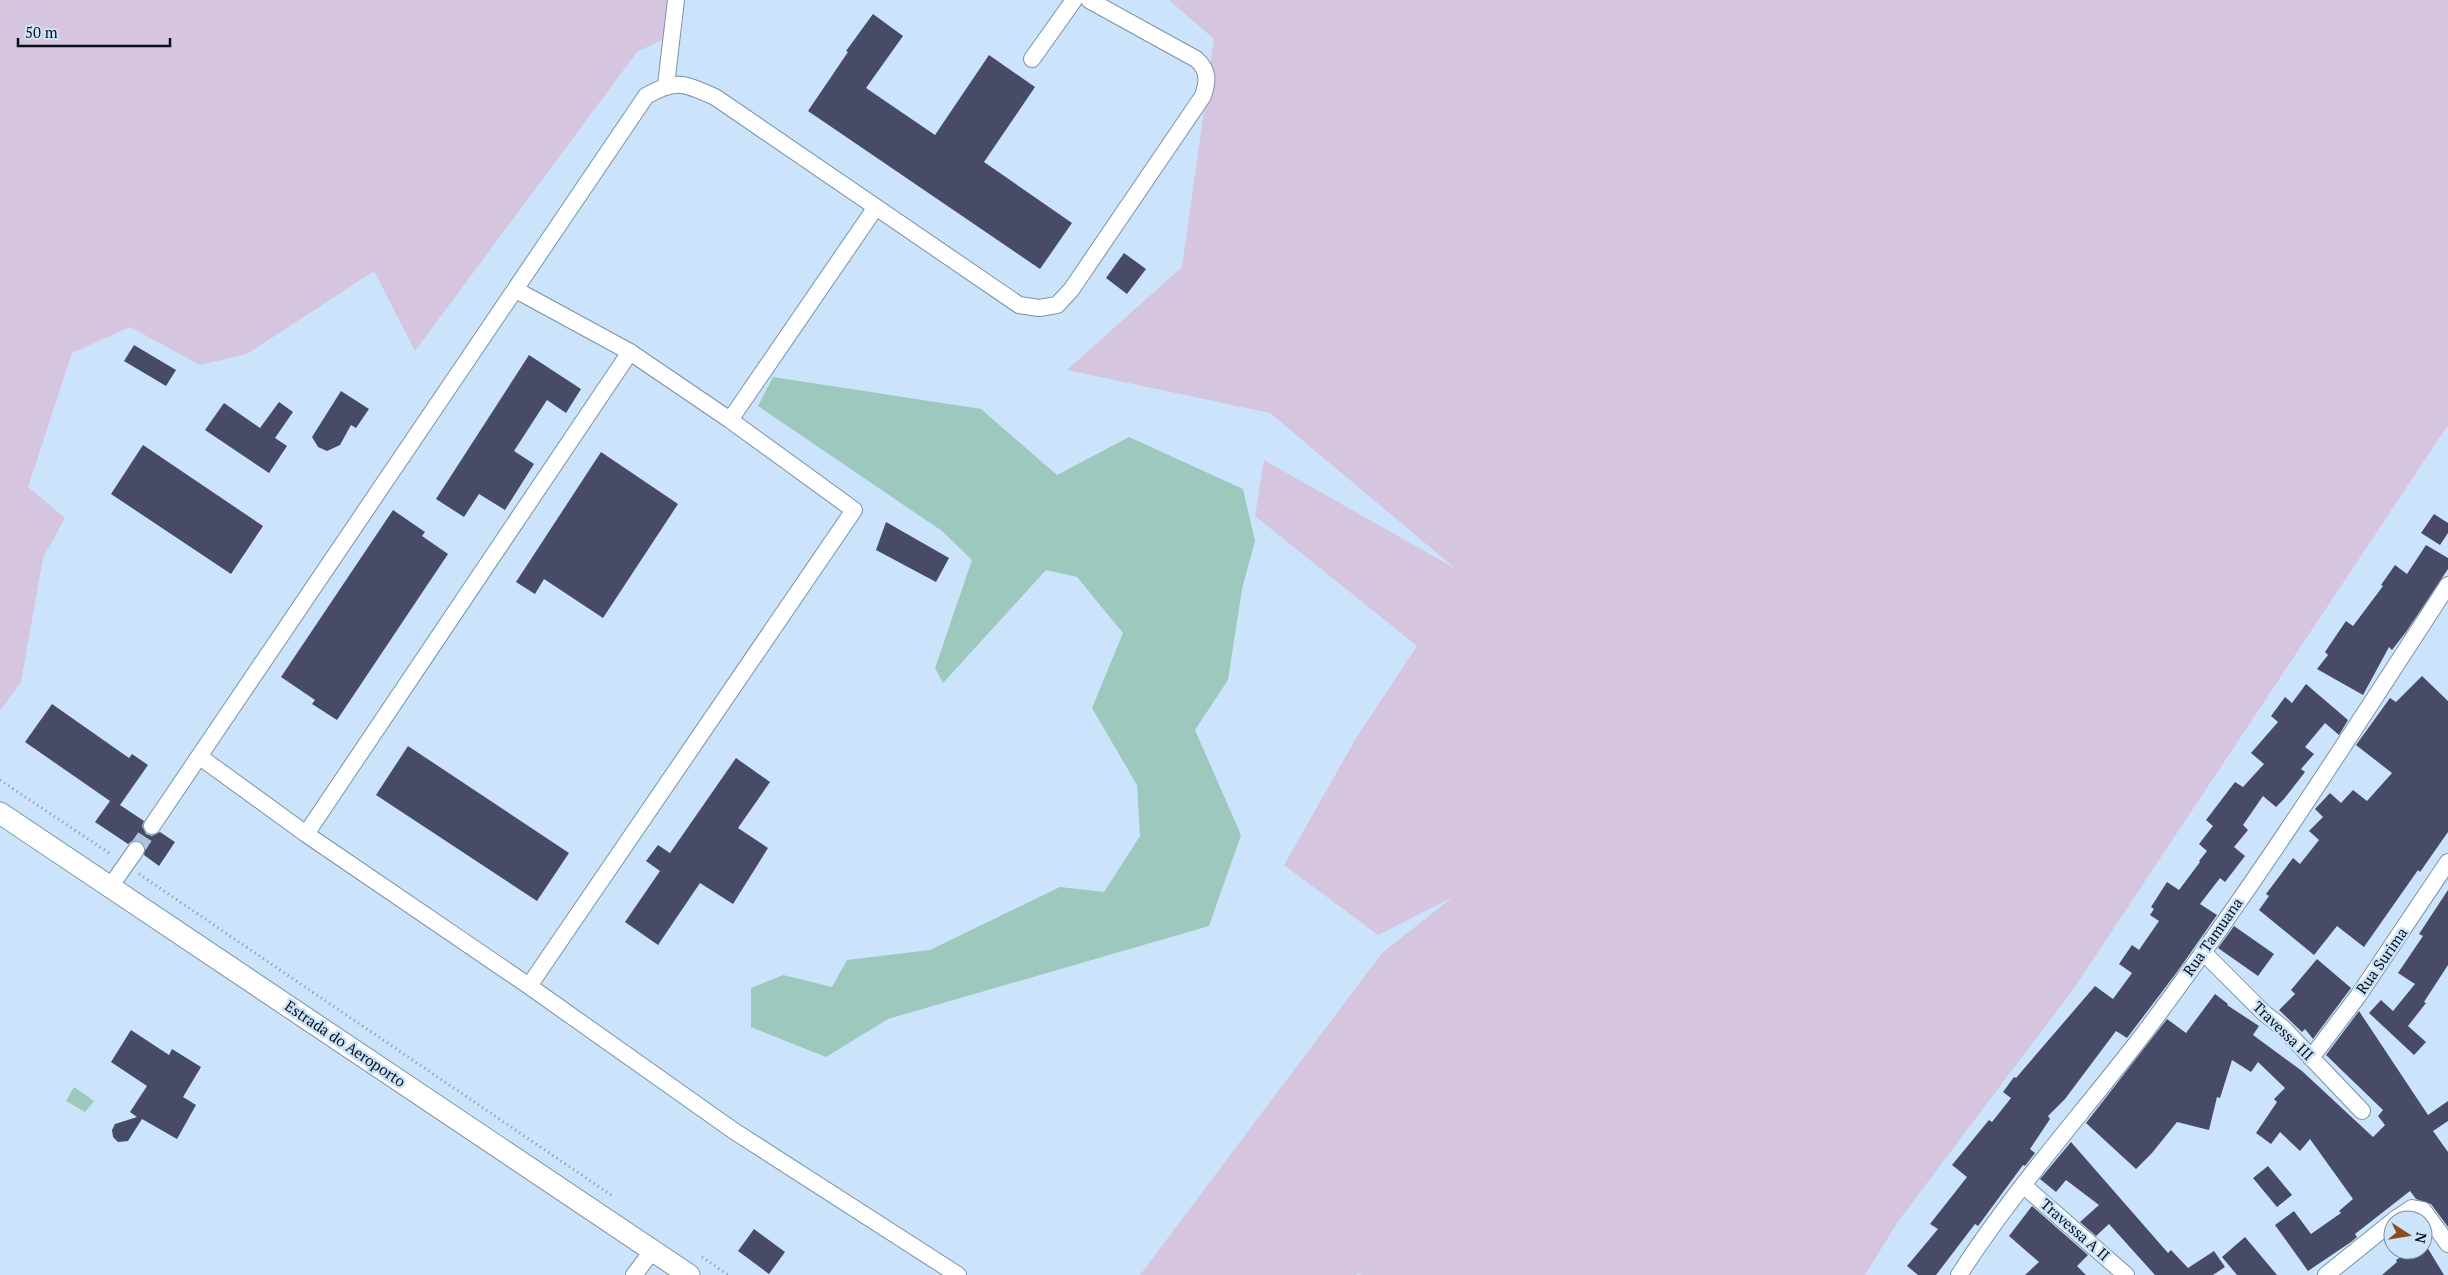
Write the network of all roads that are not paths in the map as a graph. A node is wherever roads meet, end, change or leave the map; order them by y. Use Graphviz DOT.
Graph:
graph roads {
  1 [pos="676,0"];
  2 [pos="1074,0"];
  3 [pos="1089,0"];
  4 [pos="1032,59"];
  5 [pos="666,85"];
  6 [pos="876,207"];
  7 [pos="516,290"];
  8 [pos="630,352"];
  9 [pos="730,420"];
  10 [pos="2448,585"];
  11 [pos="200,757"];
  12 [pos="0,814"];
  13 [pos="152,826"];
  14 [pos="306,834"];
  15 [pos="136,850"];
  16 [pos="2448,862"];
  17 [pos="110,887"];
  18 [pos="2203,952"];
  19 [pos="529,986"];
  20 [pos="2311,1058"];
  21 [pos="2362,1111"];
  22 [pos="2023,1185"];
  23 [pos="2409,1210"];
  24 [pos="2423,1210"];
  25 [pos="2433,1224"];
  26 [pos="2383,1229"];
  27 [pos="2448,1244"];
  28 [pos="653,1250"];
  29 [pos="634,1275"];
  30 [pos="690,1275"];
  31 [pos="958,1275"];
  32 [pos="1959,1275"];
  33 [pos="2126,1275"];
  34 [pos="2326,1275"];
  1 -- 5 [label="street"];
  2 -- 4 [label="street"];
  3 -- 6 [label="street"];
  5 -- 6 [label="street"];
  5 -- 7 [label="street"];
  6 -- 9 [label="street"];
  7 -- 8 [label="street"];
  7 -- 11 [label="street"];
  8 -- 9 [label="street"];
  8 -- 14 [label="street"];
  9 -- 19 [label="street"];
  10 -- 18 [label="street, Rua Tamuana"];
  11 -- 13 [label="street"];
  11 -- 14 [label="street"];
  12 -- 17 [label="street, Estrada do Aeroporto"];
  14 -- 19 [label="street"];
  15 -- 17 [label="street"];
  16 -- 20 [label="street, Rua Surima"];
  17 -- 28 [label="street, Estrada do Aeroporto"];
  18 -- 20 [label="street, Travessa III"];
  18 -- 22 [label="street, Rua Tamuana"];
  19 -- 31 [label="street"];
  20 -- 21 [label="street, Travessa III"];
  22 -- 32 [label="street, Rua Tamuana"];
  22 -- 33 [label="street, Travessa A II"];
  23 -- 24 [label="street"];
  25 -- 27 [label="street"];
  26 -- 34 [label="street"];
  28 -- 29 [label="street"];
  28 -- 30 [label="street, Estrada do Aeroporto"];
}
